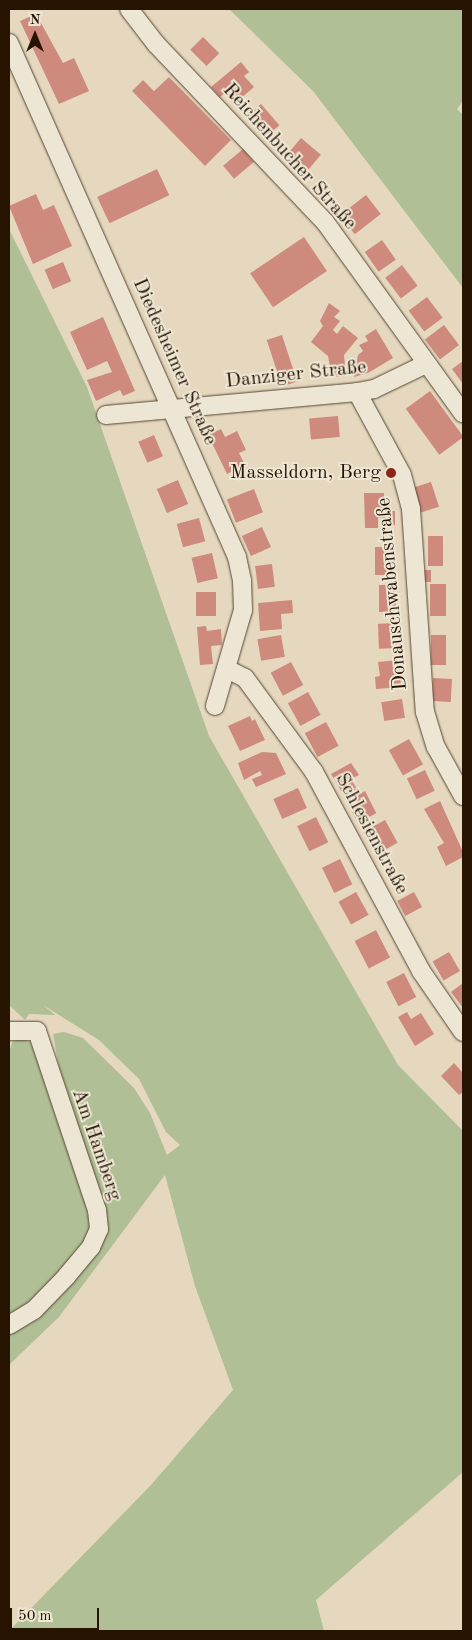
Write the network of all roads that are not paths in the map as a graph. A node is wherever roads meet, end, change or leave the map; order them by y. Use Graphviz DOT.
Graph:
graph roads {
  1 [pos="129,9"];
  2 [pos="9,43"];
  3 [pos="426,364"];
  4 [pos="357,392"];
  5 [pos="171,409"];
  6 [pos="463,413"];
  7 [pos="106,415"];
  8 [pos="228,668"];
  9 [pos="215,706"];
  10 [pos="463,796"];
  11 [pos="9,1031"];
  12 [pos="463,1032"];
  13 [pos="9,1326"];
  1 -- 3 [label="street, Reichenbucher Straße"];
  2 -- 5 [label="street, Diedesheimer Straße"];
  3 -- 4 [label="street, Danziger Straße"];
  3 -- 6 [label="street, Reichenbucher Straße"];
  4 -- 5 [label="street, Danziger Straße"];
  4 -- 10 [label="street, Donauschwabenstraße"];
  5 -- 7 [label="street, Danziger Straße"];
  5 -- 8 [label="street, Diedesheimer Straße"];
  8 -- 9 [label="street, Diedesheimer Straße"];
  8 -- 12 [label="street, Schlesienstraße"];
  11 -- 13 [label="street, Am Hamberg"];
}
